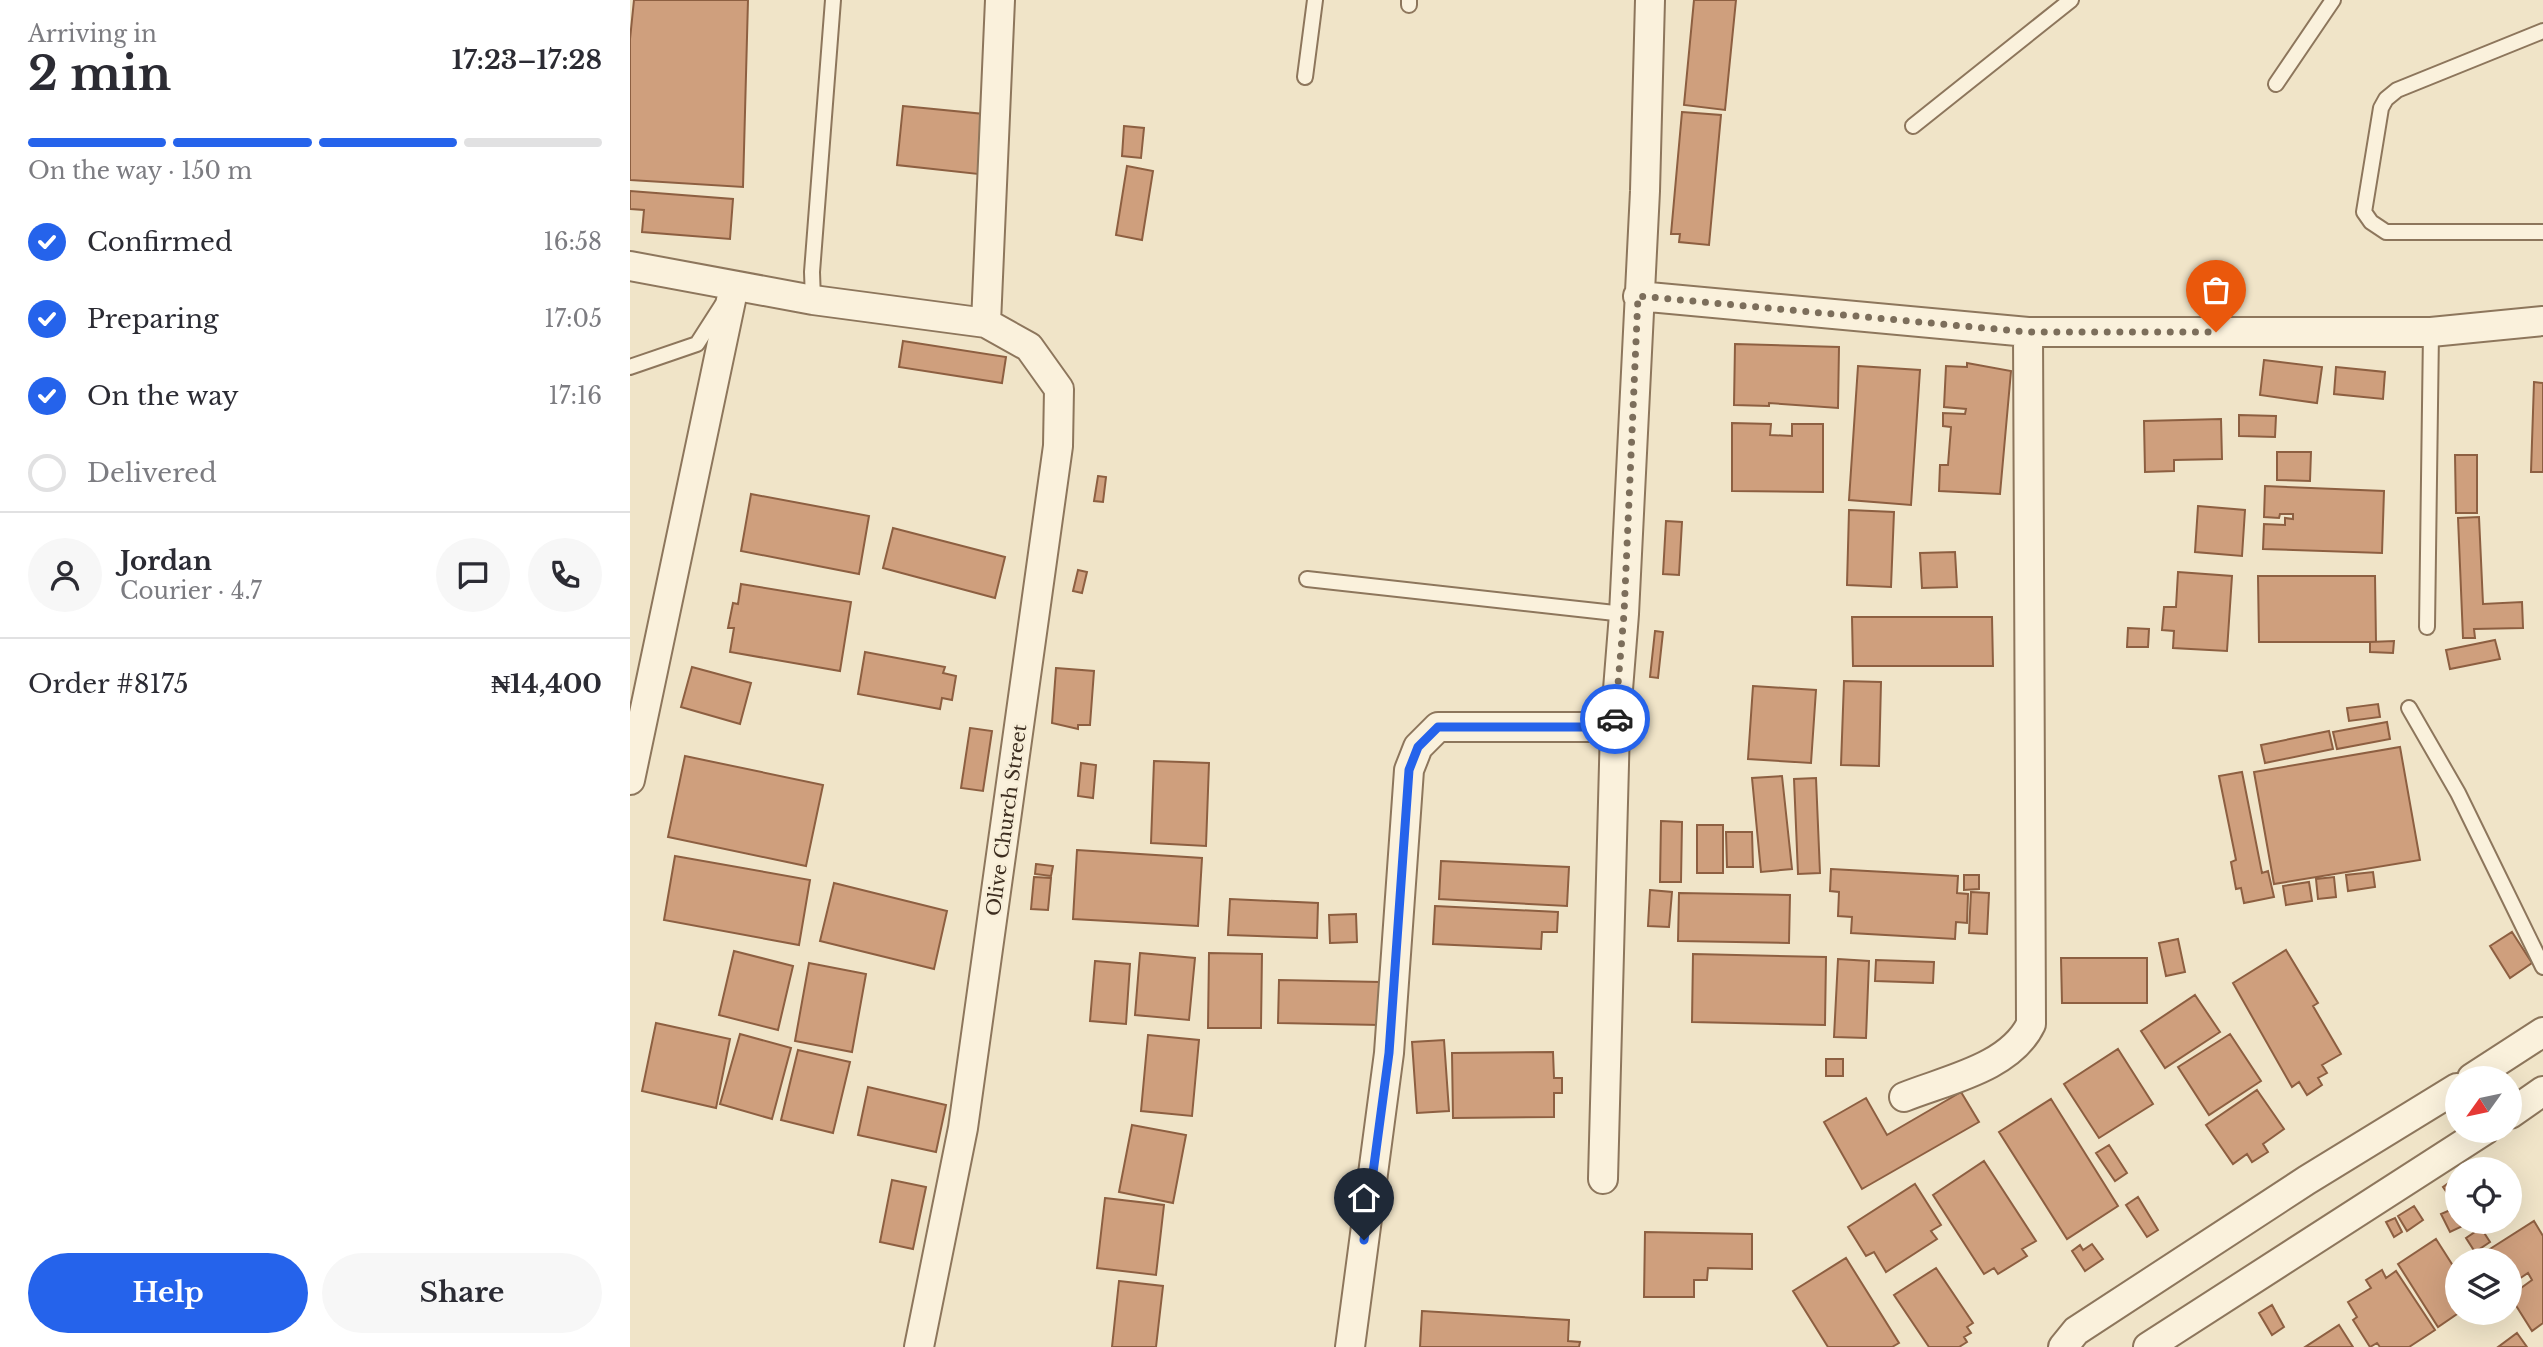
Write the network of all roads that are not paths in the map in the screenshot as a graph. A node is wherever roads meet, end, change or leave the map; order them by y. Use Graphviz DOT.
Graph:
graph roads {
  1 [pos="833,0"];
  2 [pos="1000,0"];
  3 [pos="1315,0"];
  4 [pos="1650,0"];
  5 [pos="2071,0"];
  6 [pos="2333,0"];
  7 [pos="2543,31"];
  8 [pos="1305,77"];
  9 [pos="2276,85"];
  10 [pos="1913,126"];
  11 [pos="2543,232"];
  12 [pos="630,266"];
  13 [pos="734,286"];
  14 [pos="1638,296"];
  15 [pos="813,300"];
  16 [pos="2543,321"];
  17 [pos="986,323"];
  18 [pos="2431,331"];
  19 [pos="2028,332"];
  20 [pos="630,367"];
  21 [pos="1307,579"];
  22 [pos="1624,614"];
  23 [pos="2427,627"];
  24 [pos="2409,708"];
  25 [pos="1615,727"];
  26 [pos="630,780"];
  27 [pos="2543,967"];
  28 [pos="2543,1032"];
  29 [pos="2491,1066"];
  30 [pos="2543,1091"];
  31 [pos="2445,1095"];
  32 [pos="1904,1097"];
  33 [pos="2522,1106"];
  34 [pos="2465,1143"];
  35 [pos="1603,1179"];
  36 [pos="919,1347"];
  37 [pos="1350,1347"];
  38 [pos="2063,1347"];
  39 [pos="2148,1347"];
  1 -- 15 [label="lane"];
  2 -- 17 [label="street"];
  3 -- 8 [label="lane"];
  4 -- 14 [label="street"];
  5 -- 10 [label="lane"];
  6 -- 9 [label="lane"];
  7 -- 11 [label="lane"];
  12 -- 13 [label="street"];
  13 -- 15 [label="street"];
  13 -- 20 [label="lane"];
  13 -- 26 [label="street"];
  14 -- 19 [label="street"];
  14 -- 22 [label="street"];
  15 -- 17 [label="street"];
  16 -- 18 [label="street"];
  17 -- 36 [label="street, Olive Church Street"];
  18 -- 19 [label="street"];
  18 -- 23 [label="lane"];
  19 -- 32 [label="street"];
  21 -- 22 [label="lane"];
  22 -- 25 [label="street"];
  24 -- 27 [label="lane"];
  25 -- 35 [label="street"];
  25 -- 37 [label="street"];
  28 -- 29 [label="street"];
  30 -- 33 [label="street"];
  31 -- 38 [label="street"];
  34 -- 39 [label="street"];
}
